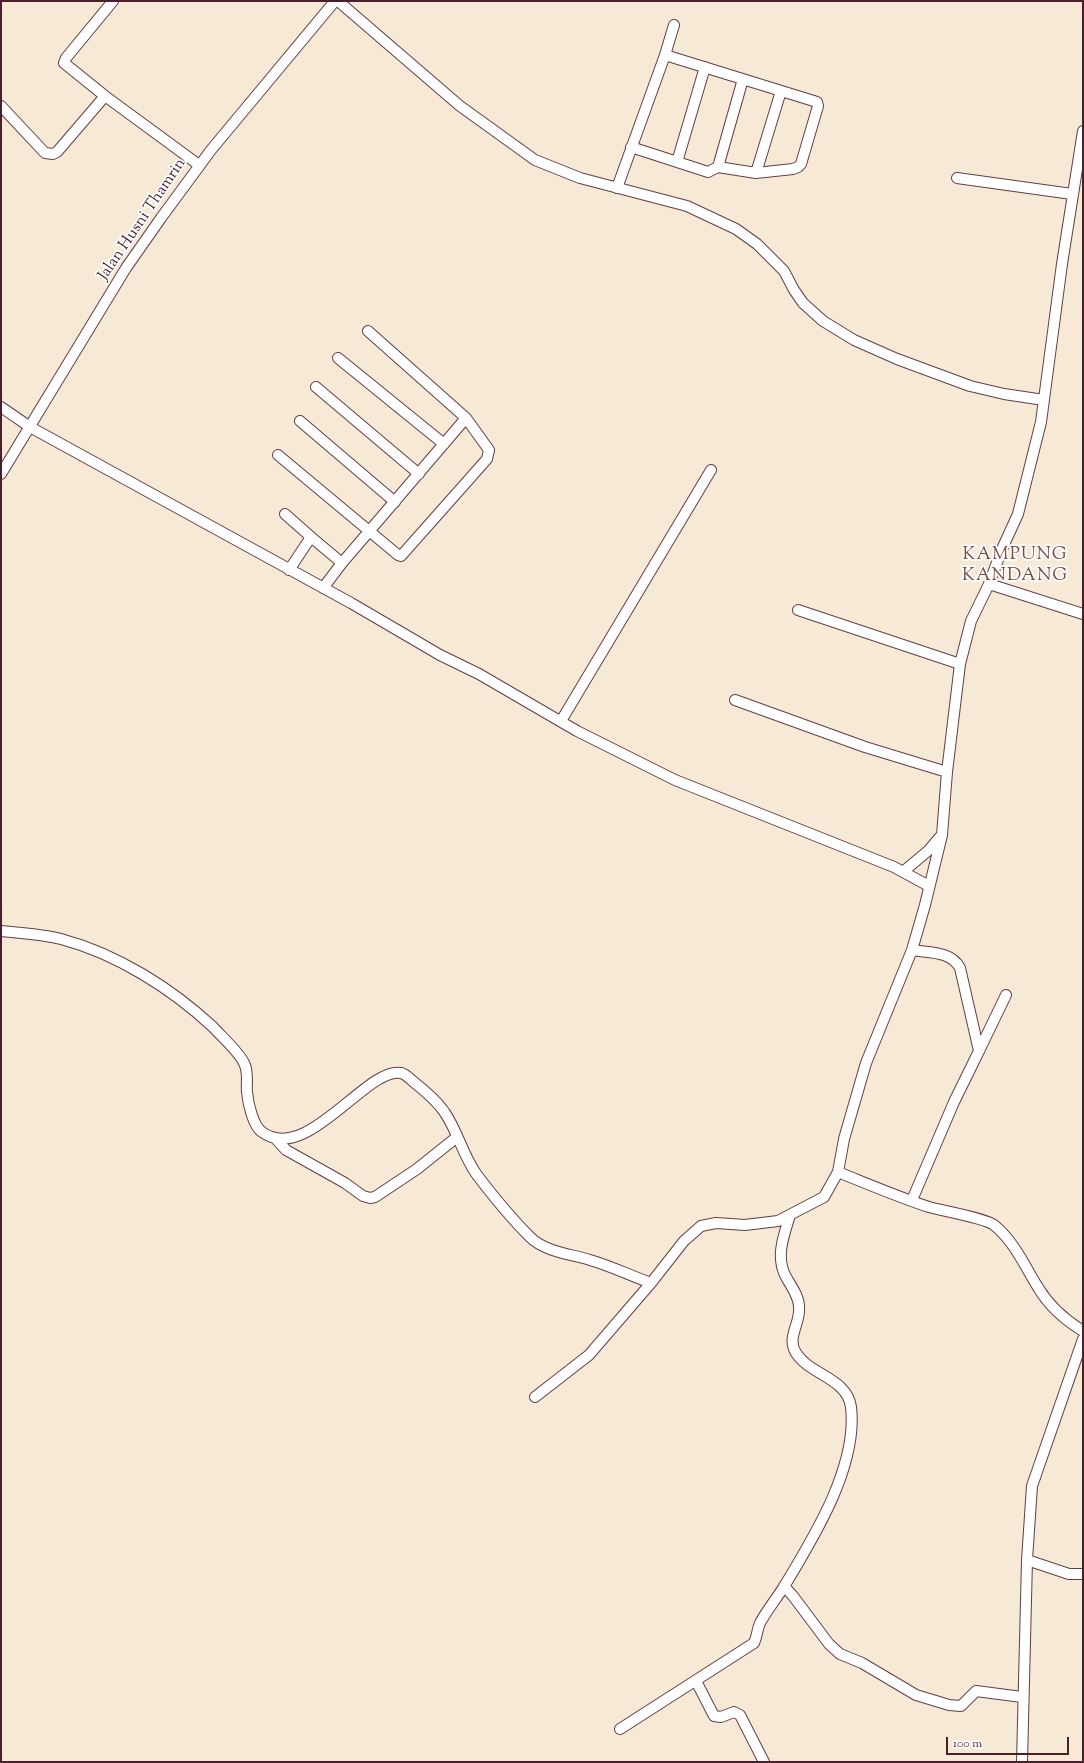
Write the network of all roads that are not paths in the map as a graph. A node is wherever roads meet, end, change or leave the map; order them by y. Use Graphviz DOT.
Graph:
graph roads {
  1 [pos="113,1"];
  2 [pos="335,1"];
  3 [pos="338,1"];
  4 [pos="674,25"];
  5 [pos="665,55"];
  6 [pos="705,67"];
  7 [pos="743,79"];
  8 [pos="781,91"];
  9 [pos="106,96"];
  10 [pos="1,106"];
  11 [pos="1083,131"];
  12 [pos="630,146"];
  13 [pos="677,162"];
  14 [pos="199,165"];
  15 [pos="1080,165"];
  16 [pos="718,167"];
  17 [pos="756,174"];
  18 [pos="957,178"];
  19 [pos="617,188"];
  20 [pos="1072,194"];
  21 [pos="368,331"];
  22 [pos="338,358"];
  23 [pos="316,387"];
  24 [pos="1044,400"];
  25 [pos="1,407"];
  26 [pos="466,418"];
  27 [pos="300,421"];
  28 [pos="30,427"];
  29 [pos="444,444"];
  30 [pos="278,455"];
  31 [pos="711,470"];
  32 [pos="1,474"];
  33 [pos="419,474"];
  34 [pos="395,502"];
  35 [pos="285,514"];
  36 [pos="369,533"];
  37 [pos="312,536"];
  38 [pos="342,563"];
  39 [pos="289,570"];
  40 [pos="989,584"];
  41 [pos="323,588"];
  42 [pos="798,610"];
  43 [pos="1083,614"];
  44 [pos="960,664"];
  45 [pos="735,700"];
  46 [pos="561,721"];
  47 [pos="947,772"];
  48 [pos="942,835"];
  49 [pos="904,872"];
  50 [pos="929,886"];
  51 [pos="1,931"];
  52 [pos="912,950"];
  53 [pos="1006,995"];
  54 [pos="979,1051"];
  55 [pos="457,1137"];
  56 [pos="275,1138"];
  57 [pos="838,1172"];
  58 [pos="912,1200"];
  59 [pos="790,1215"];
  60 [pos="651,1283"];
  61 [pos="1083,1331"];
  62 [pos="1083,1339"];
  63 [pos="535,1397"];
  64 [pos="1027,1560"];
  65 [pos="1083,1574"];
  66 [pos="789,1591"];
  67 [pos="696,1681"];
  68 [pos="1022,1697"];
  69 [pos="620,1729"];
  70 [pos="764,1762"];
  71 [pos="1022,1762"];
  1 -- 9 [label="street"];
  2 -- 14 [label="street, Jalan Husni Thamrin"];
  3 -- 19 [label="street"];
  4 -- 5 [label="street"];
  5 -- 6 [label="street"];
  5 -- 12 [label="street"];
  6 -- 7 [label="street"];
  6 -- 13 [label="street"];
  7 -- 8 [label="street"];
  7 -- 16 [label="street"];
  8 -- 17 [label="street"];
  8 -- 17 [label="street"];
  9 -- 10 [label="street"];
  9 -- 14 [label="street"];
  11 -- 15 [label="street"];
  12 -- 13 [label="street"];
  12 -- 19 [label="street"];
  13 -- 16 [label="street"];
  14 -- 28 [label="street, Jalan Husni Thamrin"];
  15 -- 20 [label="street"];
  16 -- 17 [label="street"];
  18 -- 20 [label="street"];
  19 -- 24 [label="street"];
  20 -- 24 [label="street"];
  21 -- 26 [label="street"];
  22 -- 29 [label="street"];
  23 -- 33 [label="street"];
  24 -- 40 [label="street"];
  25 -- 28 [label="street"];
  26 -- 29 [label="street"];
  26 -- 36 [label="street"];
  27 -- 34 [label="street"];
  28 -- 32 [label="street, Jalan Husni Thamrin"];
  28 -- 39 [label="street"];
  29 -- 33 [label="street"];
  30 -- 36 [label="street"];
  31 -- 46 [label="street"];
  33 -- 34 [label="street"];
  34 -- 36 [label="street"];
  35 -- 37 [label="street"];
  36 -- 38 [label="street"];
  37 -- 38 [label="street"];
  37 -- 39 [label="street"];
  38 -- 41 [label="street"];
  39 -- 41 [label="street"];
  40 -- 43 [label="street"];
  40 -- 44 [label="street"];
  41 -- 46 [label="street"];
  42 -- 44 [label="street"];
  44 -- 47 [label="street"];
  45 -- 47 [label="street"];
  46 -- 49 [label="street"];
  47 -- 48 [label="street"];
  48 -- 49 [label="street"];
  48 -- 50 [label="street"];
  49 -- 50 [label="street"];
  50 -- 52 [label="street"];
  51 -- 56 [label="street"];
  52 -- 54 [label="street"];
  52 -- 57 [label="street"];
  53 -- 54 [label="street"];
  54 -- 58 [label="street"];
  55 -- 56 [label="street"];
  55 -- 56 [label="street"];
  55 -- 60 [label="street"];
  57 -- 58 [label="street"];
  57 -- 59 [label="street"];
  58 -- 61 [label="street"];
  59 -- 60 [label="street"];
  59 -- 66 [label="street"];
  60 -- 63 [label="street"];
  62 -- 64 [label="street"];
  64 -- 65 [label="street"];
  64 -- 68 [label="street"];
  66 -- 67 [label="street"];
  66 -- 68 [label="street"];
  67 -- 69 [label="street"];
  67 -- 70 [label="street"];
  68 -- 71 [label="street"];
}
